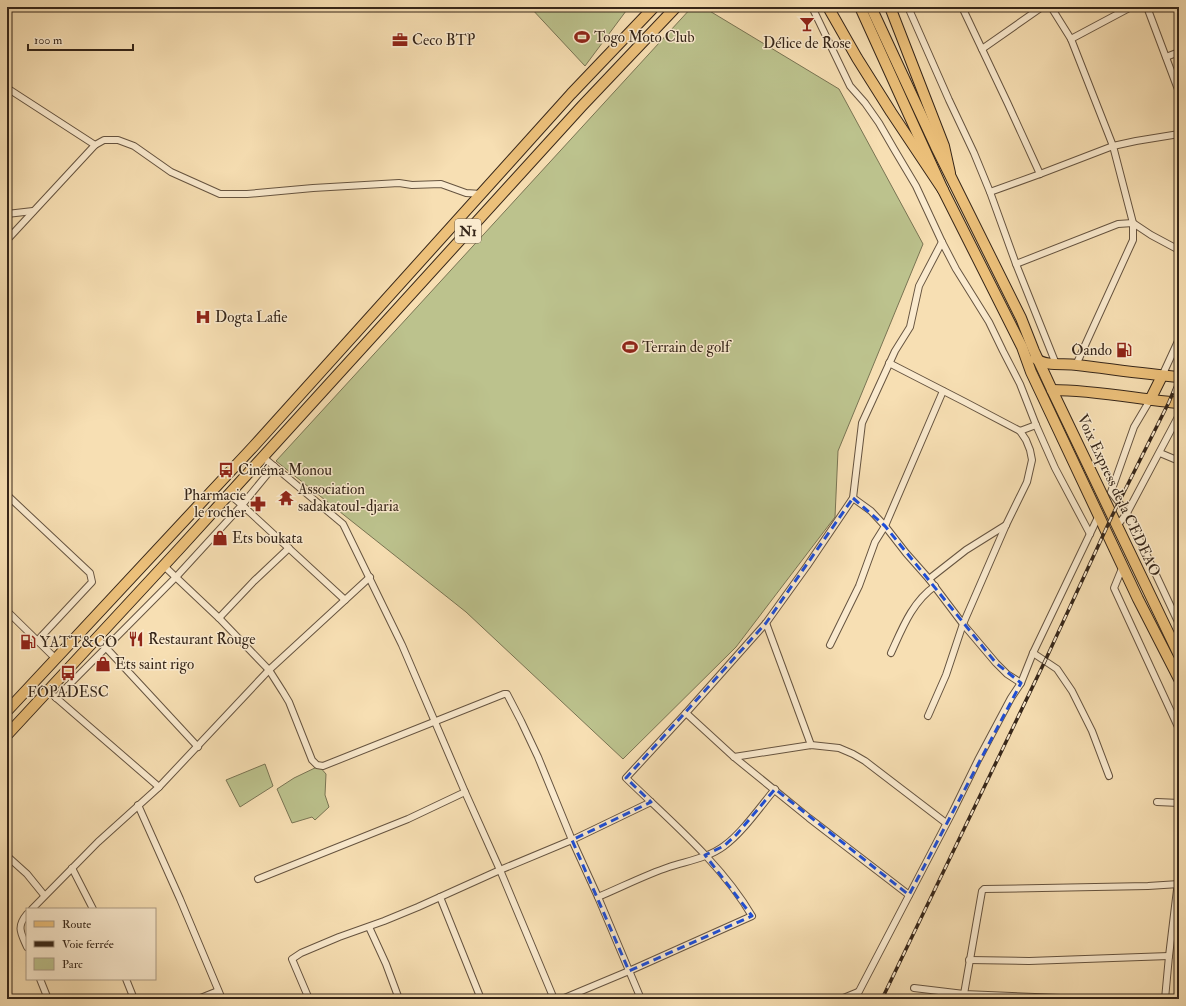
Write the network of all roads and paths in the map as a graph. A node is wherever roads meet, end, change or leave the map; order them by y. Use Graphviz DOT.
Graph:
graph roads {
  1 [pos="654,7"];
  2 [pos="676,7"];
  3 [pos="812,7"];
  4 [pos="828,7"];
  5 [pos="860,7"];
  6 [pos="871,7"];
  7 [pos="890,7"];
  8 [pos="908,7"];
  9 [pos="962,7"];
  10 [pos="1042,7"];
  11 [pos="1051,7"];
  12 [pos="1131,7"];
  13 [pos="1147,7"];
  14 [pos="1071,39"];
  15 [pos="982,49"];
  16 [pos="1179,52"];
  17 [pos="1166,57"];
  18 [pos="7,88"];
  19 [pos="1179,92"];
  20 [pos="1179,134"];
  21 [pos="95,145"];
  22 [pos="1113,146"];
  23 [pos="950,173"];
  24 [pos="1040,174"];
  25 [pos="943,190"];
  26 [pos="990,192"];
  27 [pos="481,194"];
  28 [pos="33,211"];
  29 [pos="7,214"];
  30 [pos="1133,223"];
  31 [pos="7,240"];
  32 [pos="942,242"];
  33 [pos="1179,250"];
  34 [pos="1016,264"];
  35 [pos="1179,338"];
  36 [pos="1022,348"];
  37 [pos="1039,360"];
  38 [pos="889,364"];
  39 [pos="1056,364"];
  40 [pos="1076,365"];
  41 [pos="1031,372"];
  42 [pos="1162,376"];
  43 [pos="1179,377"];
  44 [pos="942,390"];
  45 [pos="1052,390"];
  46 [pos="1150,400"];
  47 [pos="1179,402"];
  48 [pos="1179,415"];
  49 [pos="1036,425"];
  50 [pos="1020,431"];
  51 [pos="254,447"];
  52 [pos="1160,453"];
  53 [pos="263,457"];
  54 [pos="1179,462"];
  55 [pos="274,466"];
  56 [pos="230,494"];
  57 [pos="7,495"];
  58 [pos="853,498"];
  59 [pos="242,505"];
  60 [pos="1127,513"];
  61 [pos="1099,515"];
  62 [pos="1006,524"];
  63 [pos="885,526"];
  64 [pos="1117,526"];
  65 [pos="1090,534"];
  66 [pos="289,548"];
  67 [pos="164,566"];
  68 [pos="1123,566"];
  69 [pos="177,576"];
  70 [pos="370,577"];
  71 [pos="929,579"];
  72 [pos="935,586"];
  73 [pos="345,600"];
  74 [pos="7,611"];
  75 [pos="219,618"];
  76 [pos="766,623"];
  77 [pos="963,624"];
  78 [pos="1179,624"];
  79 [pos="97,638"];
  80 [pos="37,641"];
  81 [pos="830,645"];
  82 [pos="106,647"];
  83 [pos="1033,653"];
  84 [pos="891,654"];
  85 [pos="1179,655"];
  86 [pos="56,659"];
  87 [pos="269,670"];
  88 [pos="1179,679"];
  89 [pos="35,681"];
  90 [pos="1022,684"];
  91 [pos="48,690"];
  92 [pos="56,698"];
  93 [pos="7,711"];
  94 [pos="686,714"];
  95 [pos="928,716"];
  96 [pos="435,722"];
  97 [pos="1179,729"];
  98 [pos="7,735"];
  99 [pos="811,745"];
  100 [pos="198,747"];
  101 [pos="734,757"];
  102 [pos="1110,776"];
  103 [pos="158,787"];
  104 [pos="775,789"];
  105 [pos="465,792"];
  106 [pos="651,802"];
  107 [pos="1157,802"];
  108 [pos="1179,803"];
  109 [pos="138,805"];
  110 [pos="946,823"];
  111 [pos="572,840"];
  112 [pos="705,855"];
  113 [pos="7,856"];
  114 [pos="72,868"];
  115 [pos="500,870"];
  116 [pos="1179,873"];
  117 [pos="258,879"];
  118 [pos="1178,884"];
  119 [pos="44,895"];
  120 [pos="909,895"];
  121 [pos="440,897"];
  122 [pos="598,897"];
  123 [pos="33,908"];
  124 [pos="92,908"];
  125 [pos="26,915"];
  126 [pos="369,927"];
  127 [pos="26,944"];
  128 [pos="1169,956"];
  129 [pos="969,960"];
  130 [pos="630,971"];
  131 [pos="40,980"];
  132 [pos="126,980"];
  133 [pos="914,988"];
  134 [pos="218,991"];
  135 [pos="858,992"];
  136 [pos="964,994"];
  137 [pos="48,999"];
  138 [pos="134,999"];
  139 [pos="198,999"];
  140 [pos="222,999"];
  141 [pos="308,999"];
  142 [pos="399,999"];
  143 [pos="481,999"];
  144 [pos="554,999"];
  145 [pos="562,999"];
  146 [pos="641,999"];
  147 [pos="842,999"];
  148 [pos="854,999"];
  149 [pos="1085,999"];
  150 [pos="1165,999"];
  1 -- 27 [label="main road, N1"];
  2 -- 53 [label="main road, N1"];
  3 -- 32 [label="street"];
  4 -- 25 [label="main road"];
  5 -- 25 [label="main road"];
  6 -- 23 [label="main road"];
  7 -- 23 [label="main road"];
  8 -- 26 [label="street"];
  9 -- 15 [label="street"];
  10 -- 15 [label="street"];
  11 -- 14 [label="street"];
  12 -- 14 [label="street"];
  13 -- 17 [label="street"];
  14 -- 22 [label="street"];
  15 -- 24 [label="street"];
  16 -- 17 [label="street"];
  17 -- 19 [label="street"];
  18 -- 21 [label="street"];
  20 -- 22 [label="street"];
  21 -- 27 [label="street"];
  21 -- 28 [label="street"];
  22 -- 24 [label="street"];
  22 -- 30 [label="street"];
  23 -- 37 [label="main road, Voix Express de la CEDEAO"];
  24 -- 26 [label="street"];
  25 -- 36 [label="main road"];
  26 -- 34 [label="street"];
  27 -- 51 [label="main road, N1"];
  28 -- 29 [label="street"];
  28 -- 31 [label="street"];
  30 -- 33 [label="street"];
  30 -- 34 [label="street"];
  30 -- 40 [label="street"];
  32 -- 38 [label="street"];
  32 -- 49 [label="street"];
  34 -- 39 [label="street"];
  35 -- 42 [label="street"];
  36 -- 37 [label="main road"];
  36 -- 41 [label="main road"];
  37 -- 39 [label="main road"];
  37 -- 45 [label="main road, Voix Express de la CEDEAO"];
  38 -- 44 [label="street"];
  38 -- 58 [label="street"];
  39 -- 40 [label="main road"];
  40 -- 42 [label="main road"];
  41 -- 45 [label="main road"];
  41 -- 61 [label="main road"];
  42 -- 43 [label="main road"];
  42 -- 46 [label="main road"];
  44 -- 50 [label="street"];
  44 -- 63 [label="street"];
  45 -- 46 [label="main road"];
  45 -- 64 [label="main road, Voix Express de la CEDEAO"];
  46 -- 47 [label="main road"];
  46 -- 60 [label="street"];
  48 -- 52 [label="street"];
  49 -- 50 [label="street"];
  49 -- 65 [label="street"];
  50 -- 62 [label="street"];
  51 -- 53 [label="main road"];
  51 -- 86 [label="main road, N1"];
  52 -- 54 [label="street"];
  52 -- 60 [label="street"];
  53 -- 55 [label="street"];
  53 -- 56 [label="main road, N1"];
  55 -- 59 [label="street"];
  55 -- 70 [label="street"];
  56 -- 59 [label="street"];
  56 -- 67 [label="main road, N1"];
  57 -- 80 [label="street"];
  58 -- 63 [label="street"];
  58 -- 76 [label="street"];
  59 -- 66 [label="street"];
  59 -- 69 [label="street"];
  60 -- 64 [label="street"];
  60 -- 78 [label="street"];
  61 -- 65 [label="street"];
  61 -- 68 [label="main road"];
  62 -- 71 [label="street"];
  62 -- 77 [label="street"];
  63 -- 71 [label="street"];
  63 -- 81 [label="street"];
  64 -- 85 [label="main road, Voix Express de la CEDEAO"];
  65 -- 83 [label="street"];
  66 -- 73 [label="street"];
  66 -- 75 [label="street"];
  67 -- 69 [label="street"];
  67 -- 79 [label="main road, N1"];
  68 -- 88 [label="main road"];
  68 -- 97 [label="street"];
  69 -- 75 [label="street"];
  69 -- 82 [label="street"];
  70 -- 73 [label="street"];
  70 -- 96 [label="street"];
  71 -- 72 [label="street"];
  72 -- 77 [label="street"];
  72 -- 84 [label="street"];
  73 -- 87 [label="street"];
  74 -- 80 [label="street"];
  75 -- 87 [label="street"];
  76 -- 94 [label="street"];
  76 -- 99 [label="street"];
  77 -- 90 [label="street"];
  77 -- 95 [label="street"];
  79 -- 82 [label="street"];
  79 -- 91 [label="main road, N1"];
  80 -- 86 [label="street"];
  82 -- 92 [label="street"];
  82 -- 100 [label="street"];
  83 -- 90 [label="street"];
  83 -- 102 [label="street"];
  86 -- 89 [label="main road, N1"];
  87 -- 96 [label="street"];
  87 -- 100 [label="street"];
  89 -- 91 [label="main road"];
  89 -- 93 [label="main road, N1"];
  90 -- 110 [label="street"];
  91 -- 92 [label="street"];
  91 -- 98 [label="main road, N1"];
  92 -- 103 [label="street"];
  94 -- 101 [label="street"];
  94 -- 106 [label="street"];
  96 -- 105 [label="street"];
  96 -- 111 [label="street"];
  99 -- 101 [label="street"];
  99 -- 110 [label="street"];
  100 -- 103 [label="street"];
  101 -- 104 [label="street"];
  103 -- 109 [label="street"];
  104 -- 112 [label="street"];
  104 -- 120 [label="street"];
  105 -- 115 [label="street"];
  105 -- 117 [label="street"];
  106 -- 111 [label="street"];
  106 -- 112 [label="street"];
  107 -- 108 [label="street"];
  109 -- 114 [label="street"];
  109 -- 134 [label="street"];
  110 -- 120 [label="street"];
  111 -- 115 [label="street"];
  111 -- 122 [label="street"];
  112 -- 122 [label="street"];
  112 -- 130 [label="street"];
  113 -- 119 [label="street"];
  114 -- 119 [label="street"];
  114 -- 124 [label="street"];
  115 -- 121 [label="street"];
  115 -- 144 [label="street"];
  116 -- 118 [label="street"];
  118 -- 128 [label="street"];
  118 -- 129 [label="street"];
  119 -- 123 [label="street"];
  120 -- 135 [label="street"];
  121 -- 126 [label="street"];
  121 -- 143 [label="street"];
  122 -- 130 [label="street"];
  125 -- 127 [label="street"];
  126 -- 141 [label="street"];
  126 -- 142 [label="street"];
  128 -- 129 [label="street"];
  128 -- 150 [label="street"];
  129 -- 136 [label="street"];
  130 -- 145 [label="street"];
  130 -- 146 [label="street"];
  131 -- 137 [label="street"];
  132 -- 138 [label="street"];
  133 -- 136 [label="street"];
  134 -- 139 [label="street"];
  134 -- 140 [label="street"];
  135 -- 147 [label="street"];
  135 -- 148 [label="street"];
  136 -- 149 [label="street"];
}
